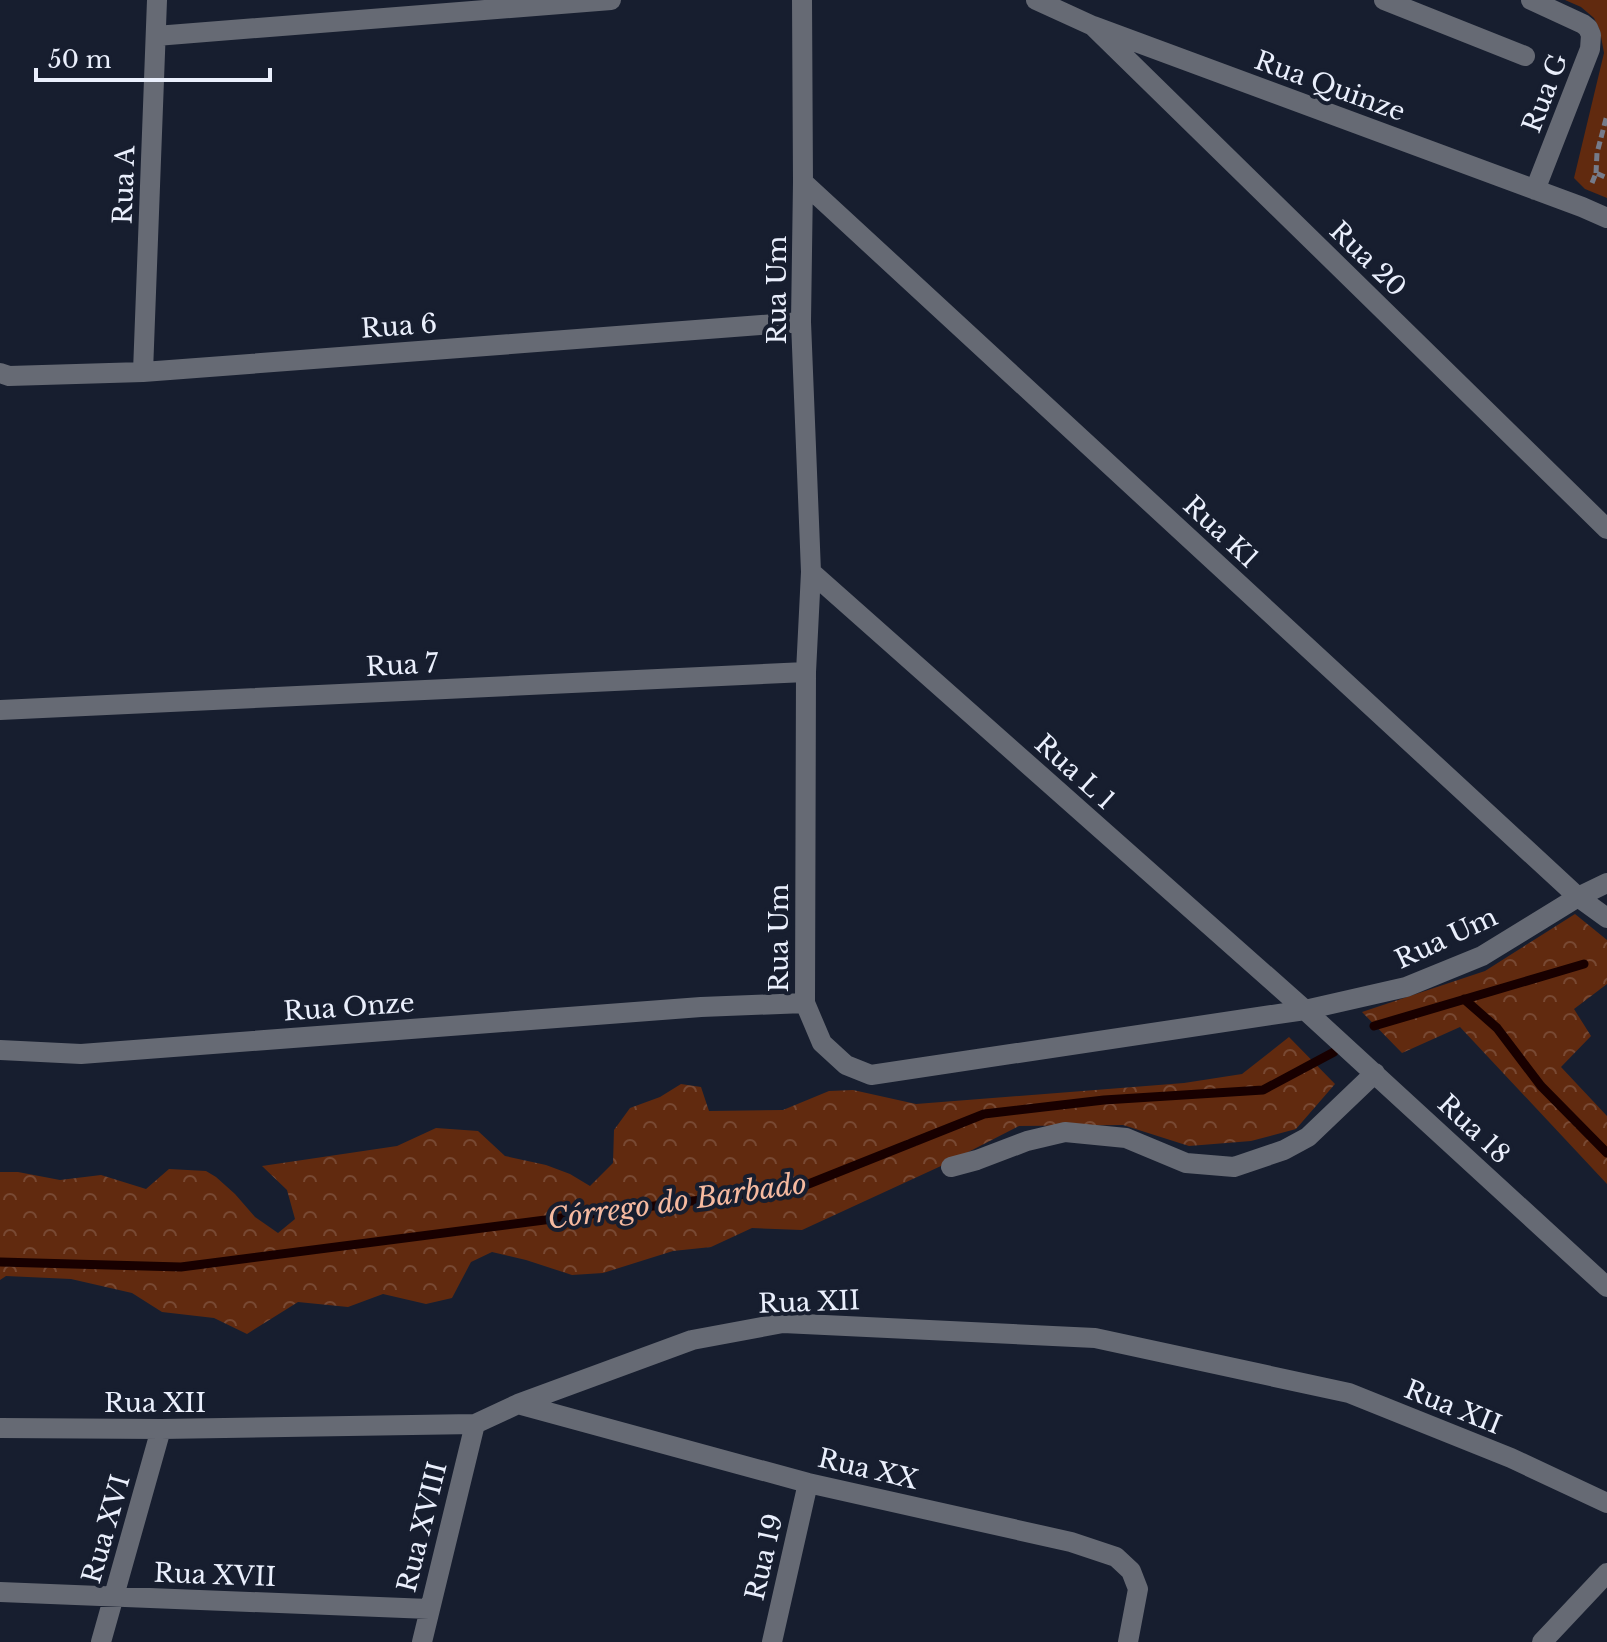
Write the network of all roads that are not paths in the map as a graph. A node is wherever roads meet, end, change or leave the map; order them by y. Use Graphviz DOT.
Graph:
graph roads {
  1 [pos="157,0"];
  2 [pos="611,0"];
  3 [pos="802,0"];
  4 [pos="1036,0"];
  5 [pos="1384,0"];
  6 [pos="1531,0"];
  7 [pos="1093,26"];
  8 [pos="156,36"];
  9 [pos="1525,56"];
  10 [pos="803,182"];
  11 [pos="1535,190"];
  12 [pos="1607,218"];
  13 [pos="801,322"];
  14 [pos="143,372"];
  15 [pos="0,373"];
  16 [pos="1607,529"];
  17 [pos="811,572"];
  18 [pos="806,672"];
  19 [pos="0,710"];
  20 [pos="1607,883"];
  21 [pos="1578,897"];
  22 [pos="1607,918"];
  23 [pos="805,1003"];
  24 [pos="1305,1010"];
  25 [pos="0,1050"];
  26 [pos="1375,1073"];
  27 [pos="951,1167"];
  28 [pos="1607,1287"];
  29 [pos="518,1404"];
  30 [pos="475,1424"];
  31 [pos="0,1428"];
  32 [pos="161,1429"];
  33 [pos="808,1483"];
  34 [pos="1607,1503"];
  35 [pos="1607,1573"];
  36 [pos="0,1592"];
  37 [pos="114,1598"];
  38 [pos="429,1609"];
  39 [pos="101,1642"];
  40 [pos="422,1642"];
  41 [pos="772,1642"];
  42 [pos="1128,1642"];
  43 [pos="1542,1642"];
  1 -- 8 [label="street, Rua A"];
  2 -- 8 [label="street"];
  3 -- 10 [label="street, Rua Um"];
  4 -- 7 [label="street, Rua Quinze"];
  5 -- 9 [label="street"];
  6 -- 11 [label="street, Rua G"];
  7 -- 11 [label="street, Rua Quinze"];
  7 -- 16 [label="street, Rua 20"];
  8 -- 14 [label="street, Rua A"];
  10 -- 13 [label="street, Rua Um"];
  10 -- 21 [label="street, Rua K1"];
  11 -- 12 [label="street, Rua Quinze"];
  13 -- 14 [label="street, Rua 6"];
  13 -- 17 [label="street, Rua Um"];
  14 -- 15 [label="street, Rua 6"];
  17 -- 18 [label="street, Rua Um"];
  17 -- 24 [label="street, Rua L 1"];
  18 -- 19 [label="street, Rua 7"];
  18 -- 23 [label="street, Rua Um"];
  20 -- 21 [label="street, Rua Um"];
  21 -- 22 [label="street, Rua K1"];
  21 -- 24 [label="street, Rua Um"];
  23 -- 24 [label="street, Rua Um"];
  23 -- 25 [label="street, Rua Onze"];
  24 -- 26 [label="street, Rua 18"];
  26 -- 27 [label="street"];
  26 -- 28 [label="street, Rua 18"];
  29 -- 30 [label="street, Rua XII"];
  29 -- 33 [label="street, Rua XX"];
  29 -- 34 [label="street, Rua XII"];
  30 -- 32 [label="street, Rua XII"];
  30 -- 38 [label="street, Rua XVIII"];
  31 -- 32 [label="street, Rua XII"];
  32 -- 37 [label="street, Rua XVI"];
  33 -- 41 [label="street, Rua 19"];
  33 -- 42 [label="street, Rua XX"];
  35 -- 43 [label="street"];
  36 -- 37 [label="street, Rua XVII"];
  37 -- 38 [label="street, Rua XVII"];
  37 -- 39 [label="street, Rua XVI"];
  38 -- 40 [label="street, Rua XVIII"];
}
